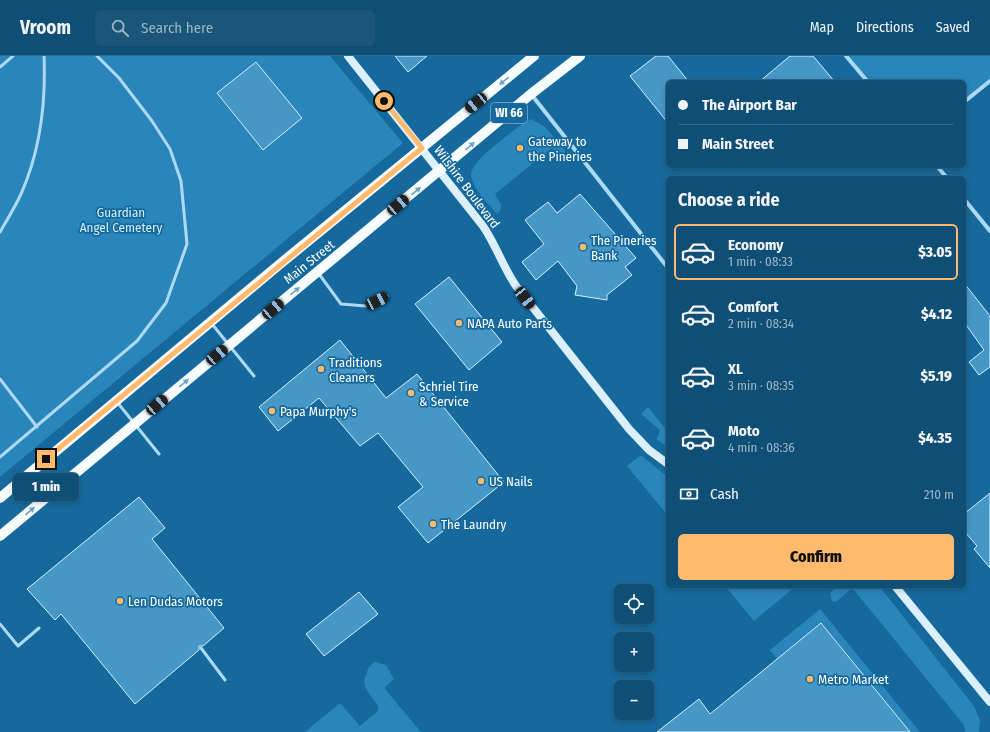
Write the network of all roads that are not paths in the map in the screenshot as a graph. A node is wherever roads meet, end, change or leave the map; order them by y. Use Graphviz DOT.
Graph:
graph roads {
  1 [pos="13,56"];
  2 [pos="44,56"];
  3 [pos="97,56"];
  4 [pos="348,56"];
  5 [pos="534,56"];
  6 [pos="580,56"];
  7 [pos="846,56"];
  8 [pos="0,67"];
  9 [pos="866,80"];
  10 [pos="990,81"];
  11 [pos="531,94"];
  12 [pos="966,100"];
  13 [pos="422,148"];
  14 [pos="939,168"];
  15 [pos="439,171"];
  16 [pos="945,176"];
  17 [pos="966,201"];
  18 [pos="990,231"];
  19 [pos="0,232"];
  20 [pos="666,265"];
  21 [pos="317,272"];
  22 [pos="387,296"];
  23 [pos="210,322"];
  24 [pos="229,345"];
  25 [pos="254,376"];
  26 [pos="0,379"];
  27 [pos="116,400"];
  28 [pos="134,424"];
  29 [pos="37,427"];
  30 [pos="159,454"];
  31 [pos="0,457"];
  32 [pos="666,463"];
  33 [pos="0,498"];
  34 [pos="0,536"];
  35 [pos="897,588"];
  36 [pos="0,624"];
  37 [pos="39,628"];
  38 [pos="200,648"];
  39 [pos="225,680"];
  40 [pos="990,702"];
  1 -- 8 [label="lane"];
  2 -- 19 [label="lane"];
  3 -- 29 [label="lane"];
  4 -- 13 [label="street, Wilshire Boulevard"];
  5 -- 13 [label="main road, Main Street / WI 66, one-way"];
  6 -- 11 [label="main road, Main Street / WI 66"];
  7 -- 9 [label="street"];
  10 -- 12 [label="street"];
  15 -- 11 [label="main road, Main Street / WI 66, one-way"];
  11 -- 20 [label="street"];
  13 -- 15 [label="street, Wilshire Boulevard"];
  13 -- 23 [label="main road, Main Street / WI 66"];
  14 -- 16 [label="street"];
  21 -- 15 [label="main road, Main Street / WI 66, one-way"];
  15 -- 32 [label="street, Wilshire Boulevard"];
  17 -- 18 [label="street"];
  21 -- 22 [label="lane"];
  24 -- 21 [label="main road, Main Street / WI 66, one-way"];
  23 -- 24 [label="lane"];
  23 -- 27 [label="main road, Main Street / WI 66"];
  24 -- 25 [label="lane"];
  28 -- 24 [label="main road, Main Street / WI 66, one-way"];
  26 -- 29 [label="lane"];
  27 -- 28 [label="lane"];
  27 -- 33 [label="main road, Main Street / WI 66"];
  28 -- 30 [label="lane"];
  34 -- 28 [label="main road, Main Street / WI 66, one-way"];
  29 -- 31 [label="lane"];
  35 -- 40 [label="street"];
  36 -- 37 [label="lane"];
  38 -- 39 [label="lane"];
}
